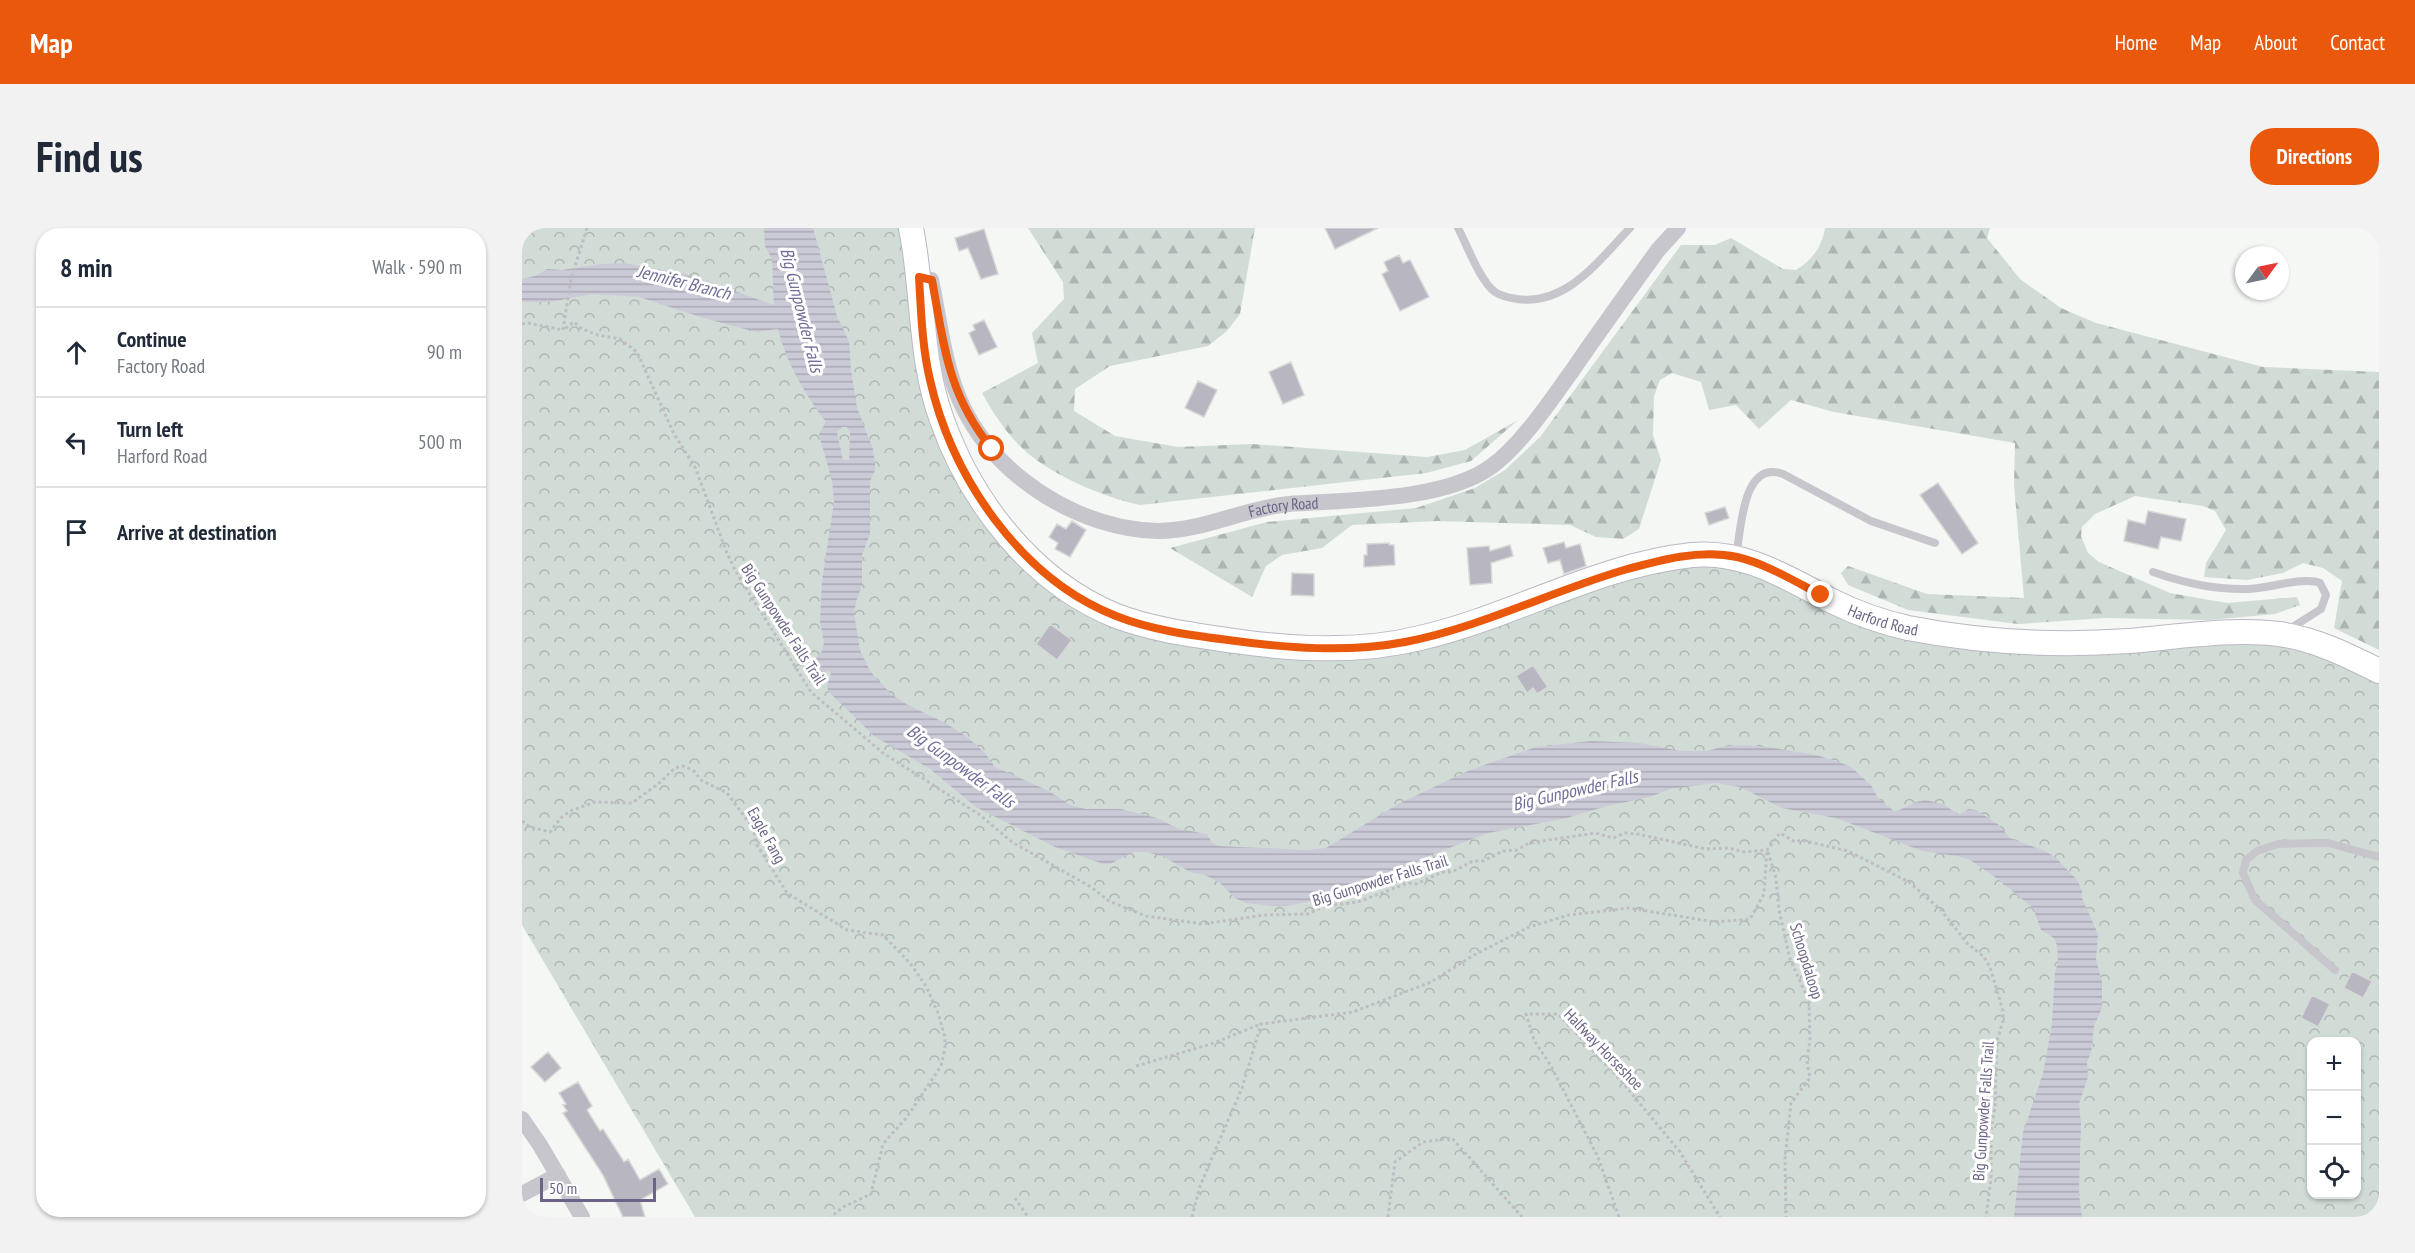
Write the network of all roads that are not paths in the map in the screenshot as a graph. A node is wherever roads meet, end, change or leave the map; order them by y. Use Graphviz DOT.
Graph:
graph roads {
  1 [pos="911,228"];
  2 [pos="1458,228"];
  3 [pos="1630,228"];
  4 [pos="1678,228"];
  5 [pos="919,277"];
  6 [pos="1935,543"];
  7 [pos="1736,557"];
  8 [pos="2153,572"];
  9 [pos="2281,634"];
  10 [pos="2379,671"];
  11 [pos="2379,857"];
  12 [pos="2335,970"];
  13 [pos="522,1119"];
  14 [pos="558,1175"];
  15 [pos="522,1194"];
  16 [pos="582,1217"];
  1 -- 5 [label="main road, Harford Road"];
  2 -- 3 [label="lane"];
  4 -- 5 [label="street, Factory Road"];
  5 -- 7 [label="main road, Harford Road"];
  6 -- 7 [label="lane"];
  7 -- 9 [label="main road, Harford Road"];
  8 -- 9 [label="lane"];
  9 -- 10 [label="main road, Harford Road"];
  11 -- 12 [label="lane"];
  13 -- 14 [label="street"];
  14 -- 15 [label="street"];
  14 -- 16 [label="street"];
}
